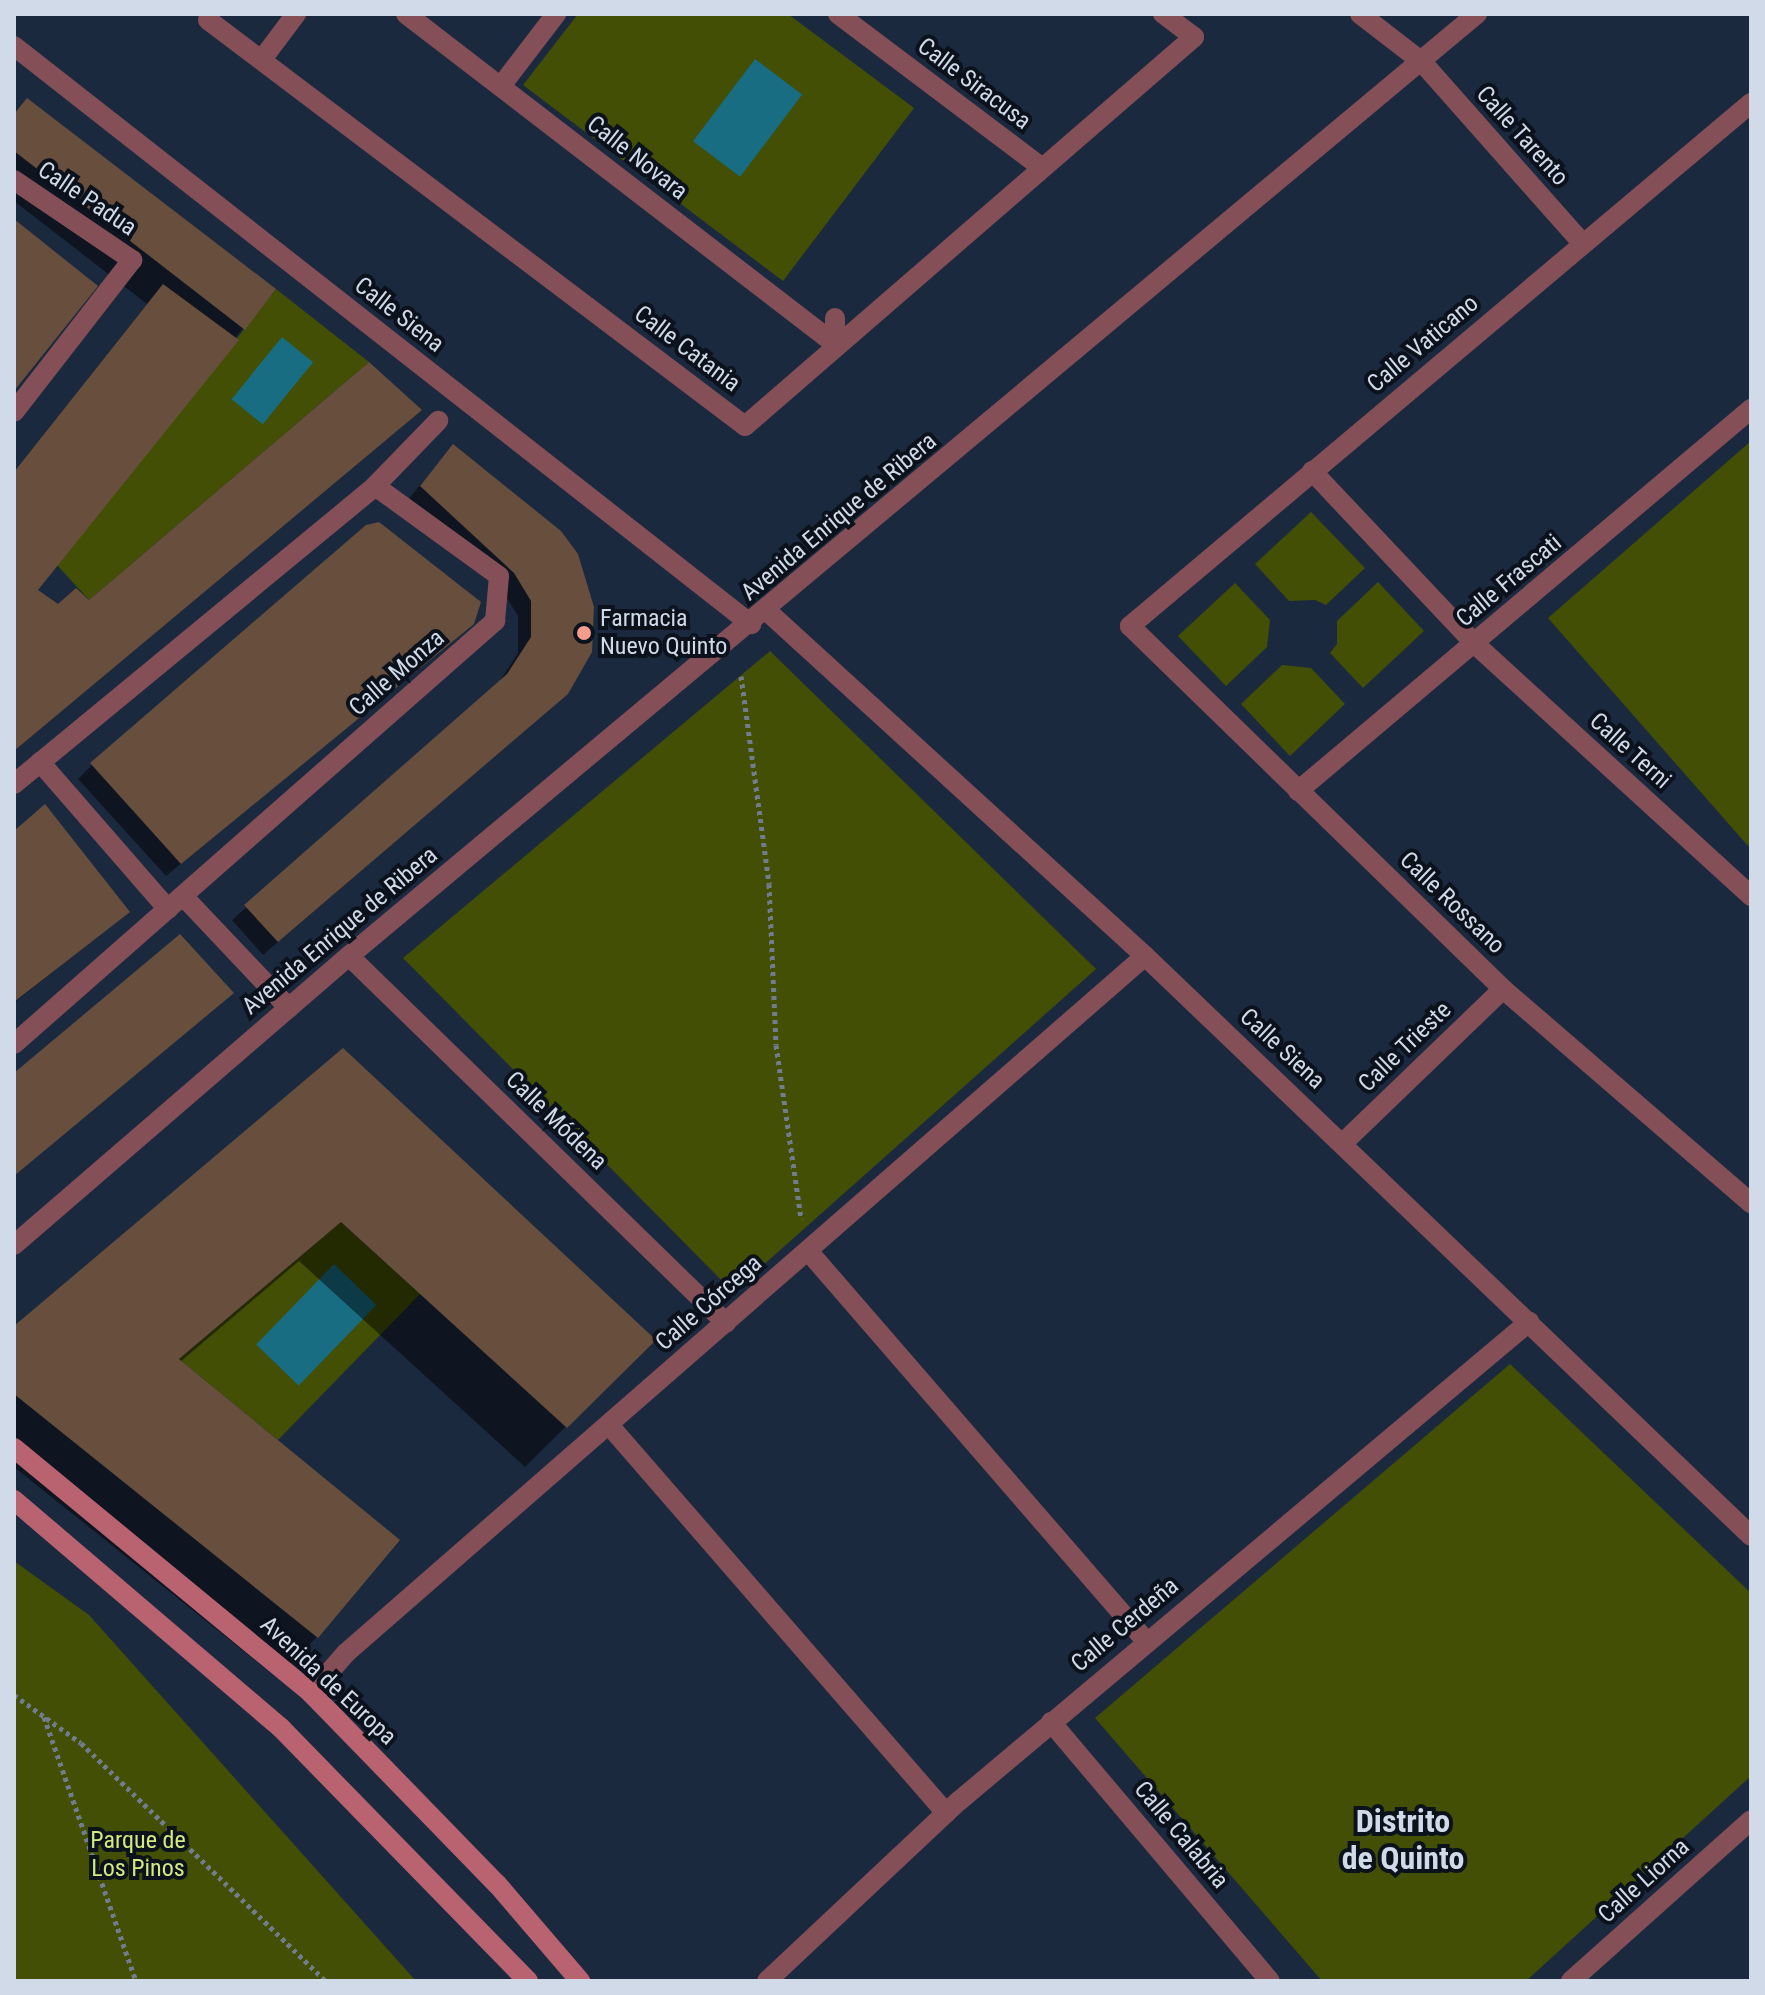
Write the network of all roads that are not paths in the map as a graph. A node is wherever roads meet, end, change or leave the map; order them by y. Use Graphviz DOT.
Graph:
graph roads {
  1 [pos="296,14"];
  2 [pos="406,14"];
  3 [pos="556,14"];
  4 [pos="838,14"];
  5 [pos="1163,14"];
  6 [pos="1360,14"];
  7 [pos="1477,14"];
  8 [pos="208,20"];
  9 [pos="14,46"];
  10 [pos="263,58"];
  11 [pos="1422,62"];
  12 [pos="501,86"];
  13 [pos="1751,103"];
  14 [pos="1040,166"];
  15 [pos="14,180"];
  16 [pos="1583,244"];
  17 [pos="835,318"];
  18 [pos="835,344"];
  19 [pos="1751,409"];
  20 [pos="14,412"];
  21 [pos="438,421"];
  22 [pos="1312,471"];
  23 [pos="375,486"];
  24 [pos="767,611"];
  25 [pos="751,624"];
  26 [pos="1130,626"];
  27 [pos="1475,644"];
  28 [pos="40,762"];
  29 [pos="14,784"];
  30 [pos="1298,791"];
  31 [pos="1751,896"];
  32 [pos="176,902"];
  33 [pos="349,956"];
  34 [pos="1145,956"];
  35 [pos="1503,989"];
  36 [pos="289,1008"];
  37 [pos="14,1044"];
  38 [pos="1343,1143"];
  39 [pos="1750,1201"];
  40 [pos="14,1245"];
  41 [pos="809,1252"];
  42 [pos="1529,1322"];
  43 [pos="726,1323"];
  44 [pos="609,1425"];
  45 [pos="14,1448"];
  46 [pos="14,1500"];
  47 [pos="1751,1536"];
  48 [pos="1146,1641"];
  49 [pos="311,1693"];
  50 [pos="1051,1722"];
  51 [pos="946,1813"];
  52 [pos="1751,1820"];
  53 [pos="528,1981"];
  54 [pos="580,1981"];
  55 [pos="767,1981"];
  56 [pos="1270,1981"];
  57 [pos="1571,1981"];
  1 -- 10 [label="street"];
  2 -- 12 [label="street, Calle Novara"];
  3 -- 12 [label="street"];
  4 -- 14 [label="street, Calle Siracusa"];
  5 -- 14 [label="street, Calle Catania"];
  6 -- 11 [label="street, Calle Tarento"];
  7 -- 11 [label="street, Avenida Enrique de Ribera"];
  8 -- 10 [label="street, Calle Catania"];
  9 -- 25 [label="street, Calle Siena"];
  10 -- 18 [label="street, Calle Catania"];
  11 -- 16 [label="street, Calle Tarento"];
  11 -- 24 [label="street, Avenida Enrique de Ribera"];
  12 -- 18 [label="street, Calle Novara"];
  13 -- 16 [label="street, Calle Vaticano"];
  14 -- 18 [label="street, Calle Catania"];
  15 -- 20 [label="street, Calle Padua"];
  16 -- 22 [label="street, Calle Vaticano"];
  17 -- 18 [label="street"];
  19 -- 27 [label="street, Calle Frascati"];
  21 -- 23 [label="street"];
  22 -- 26 [label="street, Calle Vaticano"];
  22 -- 27 [label="street, Calle Terni"];
  23 -- 28 [label="street"];
  23 -- 32 [label="street, Calle Monza"];
  24 -- 25 [label="street, Avenida Enrique de Ribera"];
  24 -- 34 [label="street, Calle Siena"];
  25 -- 33 [label="street, Avenida Enrique de Ribera"];
  26 -- 30 [label="street, Calle Rossano"];
  27 -- 30 [label="street, Calle Frascati"];
  27 -- 31 [label="street, Calle Terni"];
  28 -- 29 [label="street"];
  28 -- 32 [label="street"];
  30 -- 35 [label="street, Calle Rossano"];
  32 -- 36 [label="street"];
  32 -- 37 [label="street, Calle Monza"];
  33 -- 36 [label="street, Avenida Enrique de Ribera"];
  33 -- 43 [label="street, Calle Módena"];
  34 -- 38 [label="street, Calle Siena"];
  34 -- 41 [label="street, Calle Córcega"];
  35 -- 38 [label="street, Calle Trieste"];
  35 -- 39 [label="street, Calle Rossano"];
  36 -- 40 [label="street, Avenida Enrique de Ribera"];
  38 -- 42 [label="street, Calle Siena"];
  41 -- 43 [label="street, Calle Córcega"];
  41 -- 48 [label="street"];
  42 -- 47 [label="street, Calle Siena"];
  42 -- 48 [label="street, Calle Cerdeña"];
  43 -- 44 [label="street, Calle Córcega"];
  44 -- 49 [label="street, Calle Córcega"];
  44 -- 51 [label="street"];
  45 -- 49 [label="main road, Avenida de Europa"];
  46 -- 53 [label="main road"];
  48 -- 50 [label="street, Calle Cerdeña"];
  49 -- 54 [label="main road, Avenida de Europa"];
  50 -- 51 [label="street, Calle Cerdeña"];
  50 -- 56 [label="street, Calle Calabria"];
  51 -- 55 [label="street, Calle Cerdeña"];
  52 -- 57 [label="street, Calle Liorna"];
}
